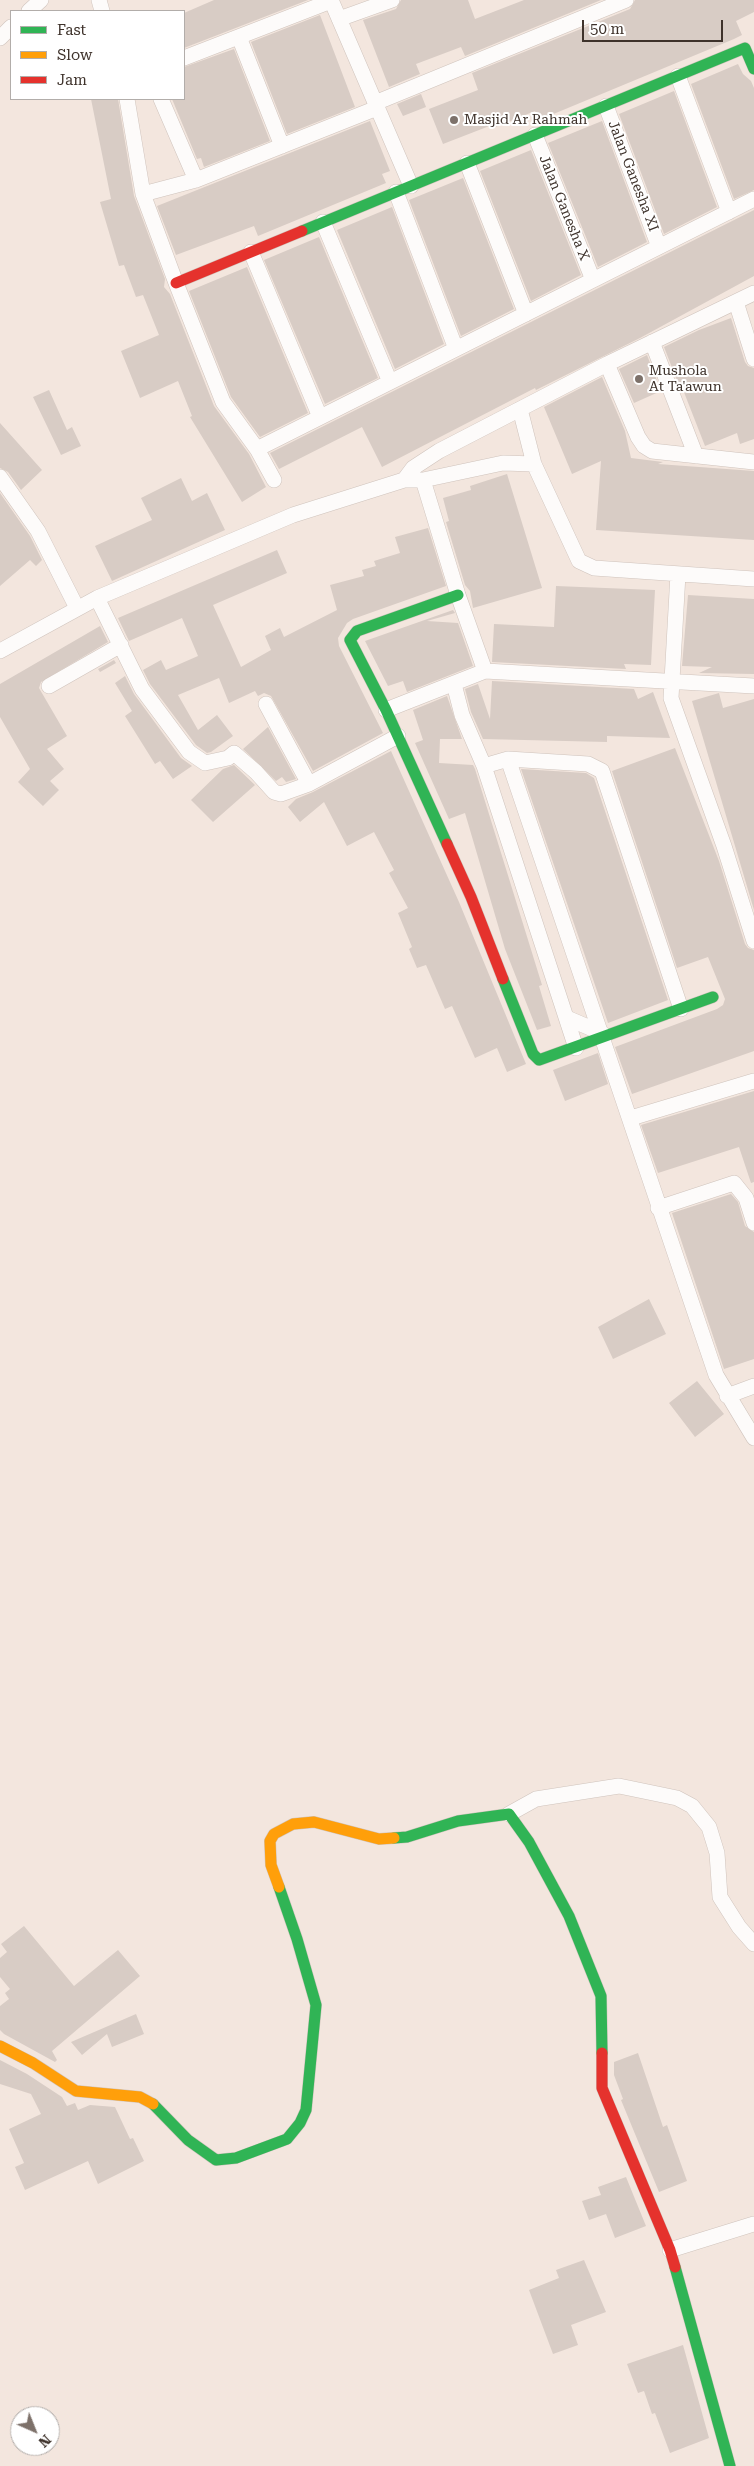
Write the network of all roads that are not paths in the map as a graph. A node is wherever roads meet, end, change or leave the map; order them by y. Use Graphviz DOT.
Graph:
graph roads {
  1 [pos="41,0"];
  2 [pos="331,0"];
  3 [pos="392,0"];
  4 [pos="626,0"];
  5 [pos="30,10"];
  6 [pos="339,19"];
  7 [pos="10,28"];
  8 [pos="0,38"];
  9 [pos="239,38"];
  10 [pos="185,58"];
  11 [pos="754,69"];
  12 [pos="678,76"];
  13 [pos="127,100"];
  14 [pos="161,100"];
  15 [pos="376,105"];
  16 [pos="606,106"];
  17 [pos="534,135"];
  18 [pos="282,146"];
  19 [pos="466,163"];
  20 [pos="196,180"];
  21 [pos="411,186"];
  22 [pos="396,192"];
  23 [pos="143,194"];
  24 [pos="754,199"];
  25 [pos="730,212"];
  26 [pos="323,222"];
  27 [pos="659,247"];
  28 [pos="251,252"];
  29 [pos="593,280"];
  30 [pos="176,283"];
  31 [pos="754,293"];
  32 [pos="736,302"];
  33 [pos="526,314"];
  34 [pos="652,342"];
  35 [pos="456,349"];
  36 [pos="754,359"];
  37 [pos="607,364"];
  38 [pos="390,382"];
  39 [pos="520,409"];
  40 [pos="320,417"];
  41 [pos="258,449"];
  42 [pos="696,456"];
  43 [pos="754,462"];
  44 [pos="534,464"];
  45 [pos="0,477"];
  46 [pos="274,480"];
  47 [pos="404,480"];
  48 [pos="423,480"];
  49 [pos="678,574"];
  50 [pos="754,579"];
  51 [pos="458,595"];
  52 [pos="97,598"];
  53 [pos="77,608"];
  54 [pos="120,645"];
  55 [pos="0,652"];
  56 [pos="485,671"];
  57 [pos="670,682"];
  58 [pos="454,684"];
  59 [pos="49,686"];
  60 [pos="754,686"];
  61 [pos="266,704"];
  62 [pos="386,710"];
  63 [pos="398,736"];
  64 [pos="508,759"];
  65 [pos="484,766"];
  66 [pos="309,784"];
  67 [pos="754,941"];
  68 [pos="713,997"];
  69 [pos="682,1009"];
  70 [pos="567,1018"];
  71 [pos="602,1035"];
  72 [pos="576,1048"];
  73 [pos="754,1080"];
  74 [pos="631,1118"];
  75 [pos="658,1208"];
  76 [pos="754,1224"];
  77 [pos="754,1386"];
  78 [pos="727,1396"];
  79 [pos="754,1438"];
  80 [pos="509,1814"];
  81 [pos="754,1944"];
  82 [pos="0,2046"];
  83 [pos="754,2224"];
  84 [pos="670,2250"];
  85 [pos="730,2466"];
  1 -- 5 [label="street"];
  2 -- 6 [label="street"];
  2 -- 9 [label="street"];
  3 -- 6 [label="street"];
  4 -- 15 [label="street"];
  6 -- 15 [label="street"];
  7 -- 8 [label="street"];
  9 -- 10 [label="street"];
  9 -- 18 [label="street"];
  11 -- 12 [label="street"];
  12 -- 16 [label="street"];
  12 -- 25 [label="street"];
  13 -- 23 [label="street"];
  14 -- 20 [label="street"];
  15 -- 18 [label="street"];
  15 -- 21 [label="street"];
  16 -- 17 [label="street"];
  16 -- 27 [label="street, Jalan Ganesha XI"];
  17 -- 19 [label="street"];
  17 -- 29 [label="street, Jalan Ganesha X"];
  18 -- 20 [label="street"];
  19 -- 21 [label="street"];
  19 -- 33 [label="street"];
  20 -- 23 [label="street"];
  21 -- 22 [label="street"];
  22 -- 26 [label="street"];
  22 -- 35 [label="street"];
  23 -- 30 [label="street"];
  24 -- 25 [label="street"];
  25 -- 27 [label="street"];
  26 -- 28 [label="street"];
  26 -- 38 [label="street"];
  27 -- 29 [label="street"];
  28 -- 30 [label="street"];
  28 -- 40 [label="street"];
  29 -- 33 [label="street"];
  30 -- 41 [label="street"];
  31 -- 32 [label="street"];
  32 -- 34 [label="street"];
  32 -- 36 [label="street"];
  33 -- 35 [label="street"];
  34 -- 37 [label="street"];
  34 -- 42 [label="street"];
  35 -- 38 [label="street"];
  37 -- 39 [label="street"];
  37 -- 42 [label="street"];
  38 -- 40 [label="street"];
  39 -- 44 [label="street"];
  39 -- 47 [label="street"];
  40 -- 41 [label="street"];
  41 -- 46 [label="street"];
  42 -- 43 [label="street"];
  44 -- 48 [label="street"];
  44 -- 49 [label="street"];
  45 -- 53 [label="street"];
  47 -- 48 [label="street"];
  47 -- 52 [label="street"];
  48 -- 51 [label="street"];
  49 -- 50 [label="street"];
  49 -- 57 [label="street"];
  51 -- 56 [label="street"];
  51 -- 62 [label="street"];
  52 -- 53 [label="street"];
  52 -- 54 [label="street"];
  53 -- 55 [label="street"];
  54 -- 59 [label="street"];
  54 -- 66 [label="street"];
  56 -- 57 [label="street"];
  56 -- 58 [label="street"];
  57 -- 60 [label="street"];
  57 -- 67 [label="street"];
  58 -- 62 [label="street"];
  58 -- 65 [label="street"];
  61 -- 66 [label="street"];
  62 -- 63 [label="street"];
  63 -- 66 [label="street"];
  63 -- 72 [label="street"];
  64 -- 65 [label="street"];
  64 -- 69 [label="street"];
  64 -- 71 [label="street"];
  65 -- 70 [label="street"];
  68 -- 69 [label="street"];
  69 -- 71 [label="street"];
  70 -- 71 [label="street"];
  70 -- 72 [label="street"];
  71 -- 72 [label="street"];
  71 -- 74 [label="street"];
  73 -- 74 [label="street"];
  74 -- 75 [label="street"];
  75 -- 76 [label="street"];
  75 -- 78 [label="street"];
  77 -- 78 [label="street"];
  78 -- 79 [label="street"];
  80 -- 81 [label="street"];
  80 -- 82 [label="street"];
  80 -- 84 [label="street"];
  83 -- 84 [label="street"];
  84 -- 85 [label="street"];
}
